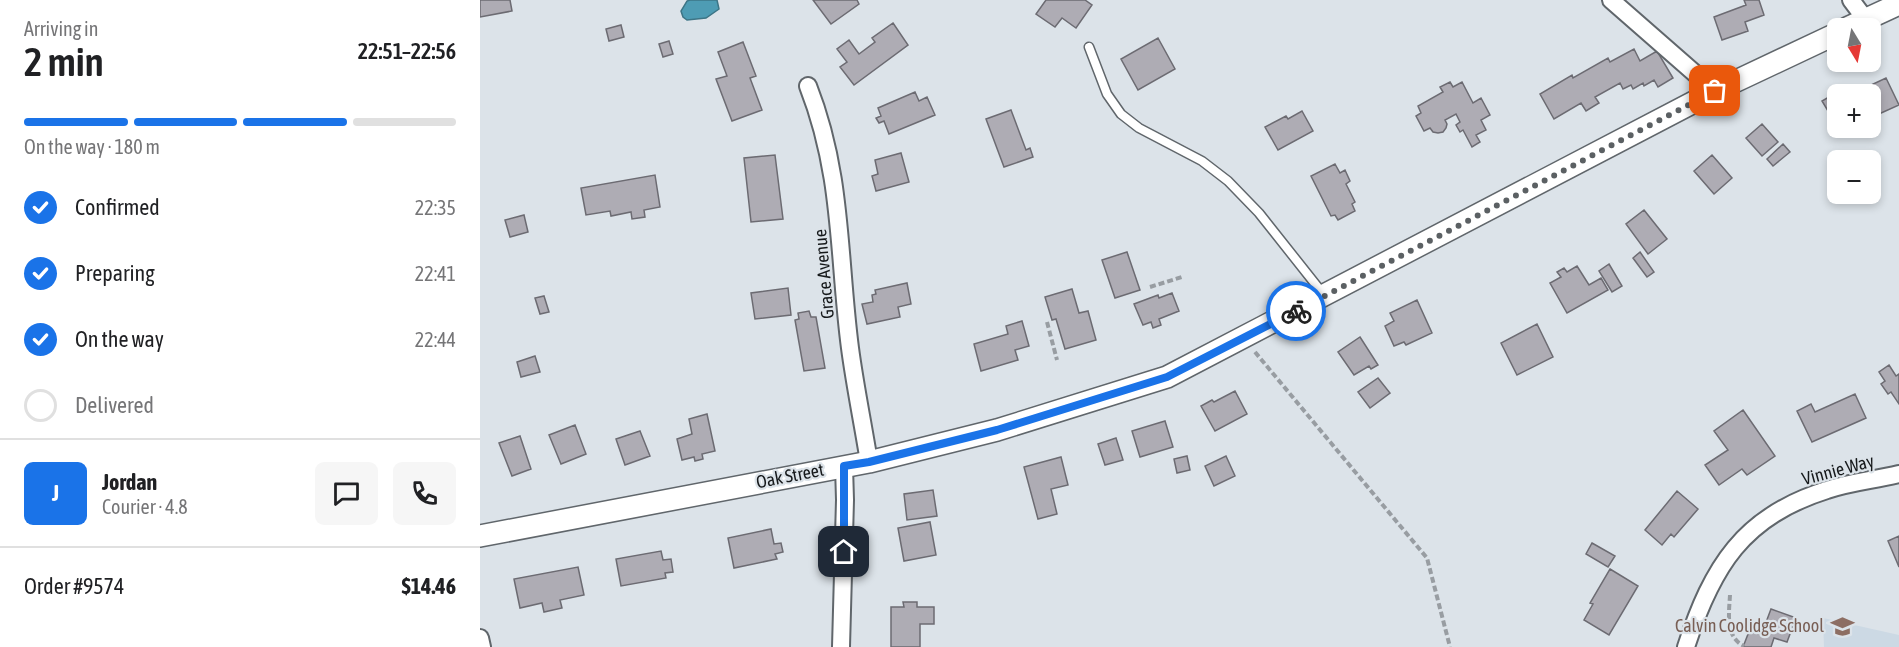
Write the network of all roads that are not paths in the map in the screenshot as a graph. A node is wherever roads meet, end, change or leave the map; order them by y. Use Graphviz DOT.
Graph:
graph roads {
  1 [pos="1611,0"];
  2 [pos="1851,0"];
  3 [pos="1899,4"];
  4 [pos="1856,18"];
  5 [pos="1870,18"];
  6 [pos="1827,38"];
  7 [pos="1089,47"];
  8 [pos="808,86"];
  9 [pos="1715,91"];
  10 [pos="1325,296"];
  11 [pos="869,462"];
  12 [pos="844,466"];
  13 [pos="1899,474"];
  14 [pos="480,536"];
  15 [pos="480,638"];
  16 [pos="482,647"];
  17 [pos="841,647"];
  18 [pos="1686,647"];
  1 -- 9 [label="street"];
  2 -- 4 [label="street"];
  3 -- 5 [label="street"];
  6 -- 9 [label="street, Oak Street"];
  7 -- 10 [label="lane"];
  8 -- 11 [label="street, Grace Avenue"];
  9 -- 10 [label="street, Oak Street"];
  10 -- 11 [label="street, Oak Street"];
  11 -- 12 [label="street, Oak Street"];
  12 -- 14 [label="street, Oak Street"];
  12 -- 17 [label="street"];
  13 -- 18 [label="street, Vinnie Way"];
  15 -- 16 [label="street"];
}
